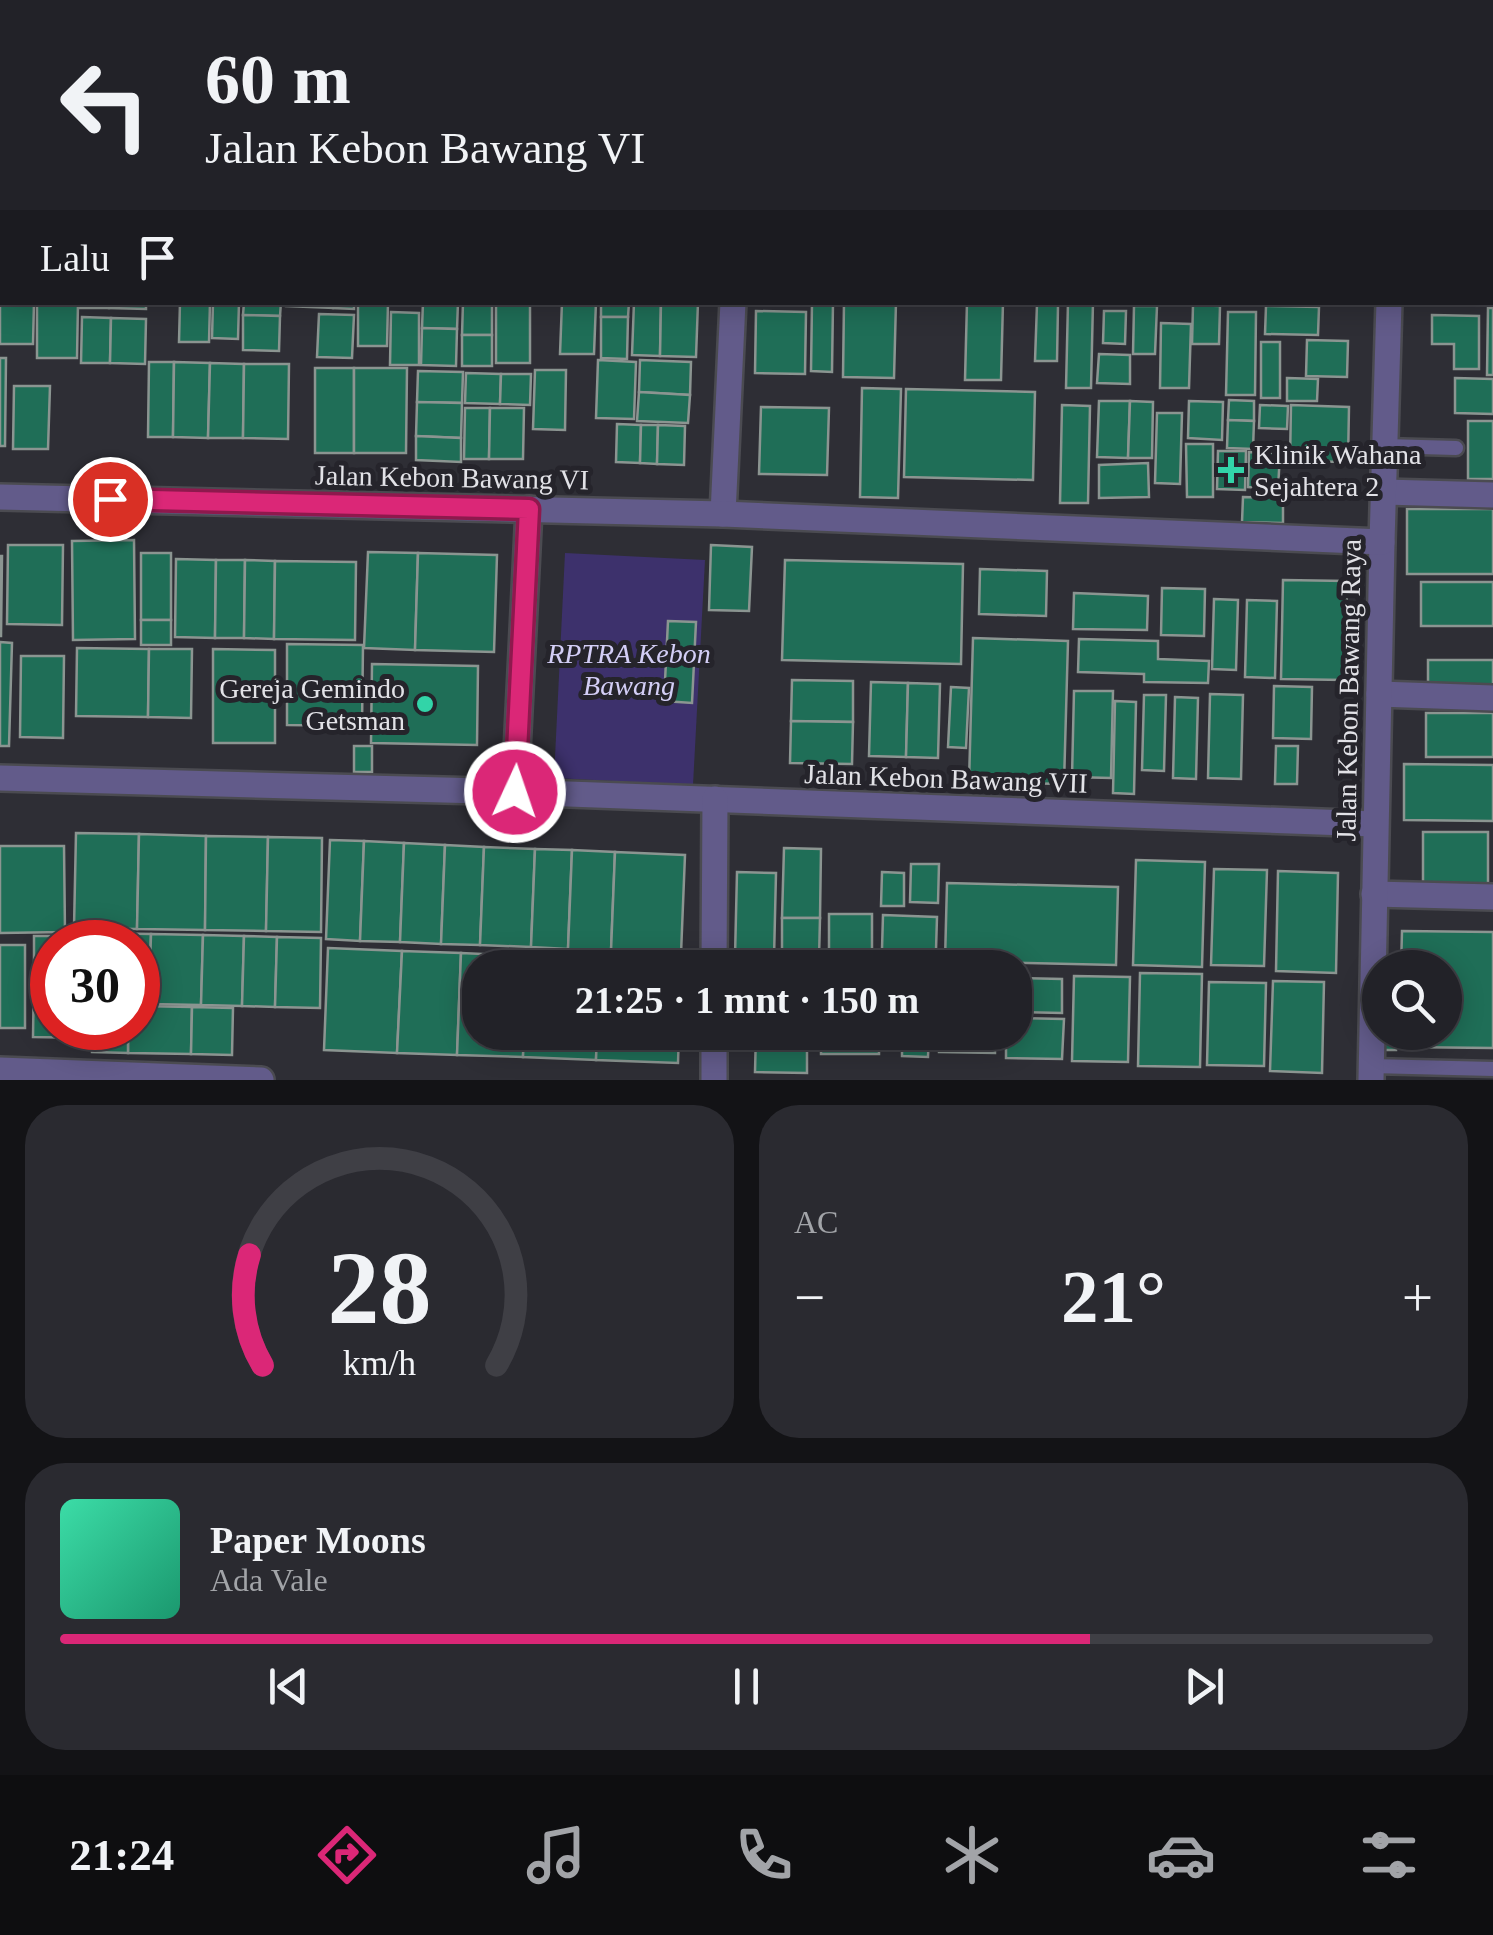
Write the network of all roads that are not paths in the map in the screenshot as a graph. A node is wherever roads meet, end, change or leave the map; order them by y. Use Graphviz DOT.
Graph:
graph roads {
  1 [pos="733,305"];
  2 [pos="1390,305"];
  3 [pos="1385,446"];
  4 [pos="1456,448"];
  5 [pos="1384,492"];
  6 [pos="1493,494"];
  7 [pos="0,497"];
  8 [pos="529,509"];
  9 [pos="724,514"];
  10 [pos="1382,542"];
  11 [pos="1378,694"];
  12 [pos="1493,698"];
  13 [pos="0,778"];
  14 [pos="515,792"];
  15 [pos="714,799"];
  16 [pos="1374,824"];
  17 [pos="1374,894"];
  18 [pos="1493,898"];
  19 [pos="714,950"];
  20 [pos="714,1050"];
  21 [pos="1493,1069"];
  22 [pos="0,1070"];
  23 [pos="1371,1073"];
  24 [pos="261,1080"];
  25 [pos="714,1080"];
  1 -- 9 [label="street"];
  2 -- 3 [label="street, Jalan Kebon Bawang Raya"];
  3 -- 4 [label="lane"];
  3 -- 5 [label="street, Jalan Kebon Bawang Raya"];
  5 -- 6 [label="street"];
  5 -- 10 [label="street, Jalan Kebon Bawang Raya"];
  7 -- 8 [label="street, Jalan Kebon Bawang VI"];
  8 -- 9 [label="street, Jalan Kebon Bawang VI"];
  8 -- 14 [label="street"];
  9 -- 10 [label="street, Jalan Kebon Bawang VI"];
  10 -- 11 [label="street, Jalan Kebon Bawang Raya"];
  11 -- 12 [label="street"];
  11 -- 16 [label="street, Jalan Kebon Bawang Raya"];
  13 -- 14 [label="street, Jalan Kebon Bawang VII"];
  14 -- 15 [label="street, Jalan Kebon Bawang VII"];
  15 -- 16 [label="street, Jalan Kebon Bawang VII"];
  15 -- 19 [label="street"];
  16 -- 17 [label="street, Jalan Kebon Bawang Raya"];
  17 -- 18 [label="street"];
  17 -- 23 [label="street, Jalan Kebon Bawang Raya"];
  20 -- 25 [label="street"];
  21 -- 23 [label="lane"];
  22 -- 24 [label="street"];
}
